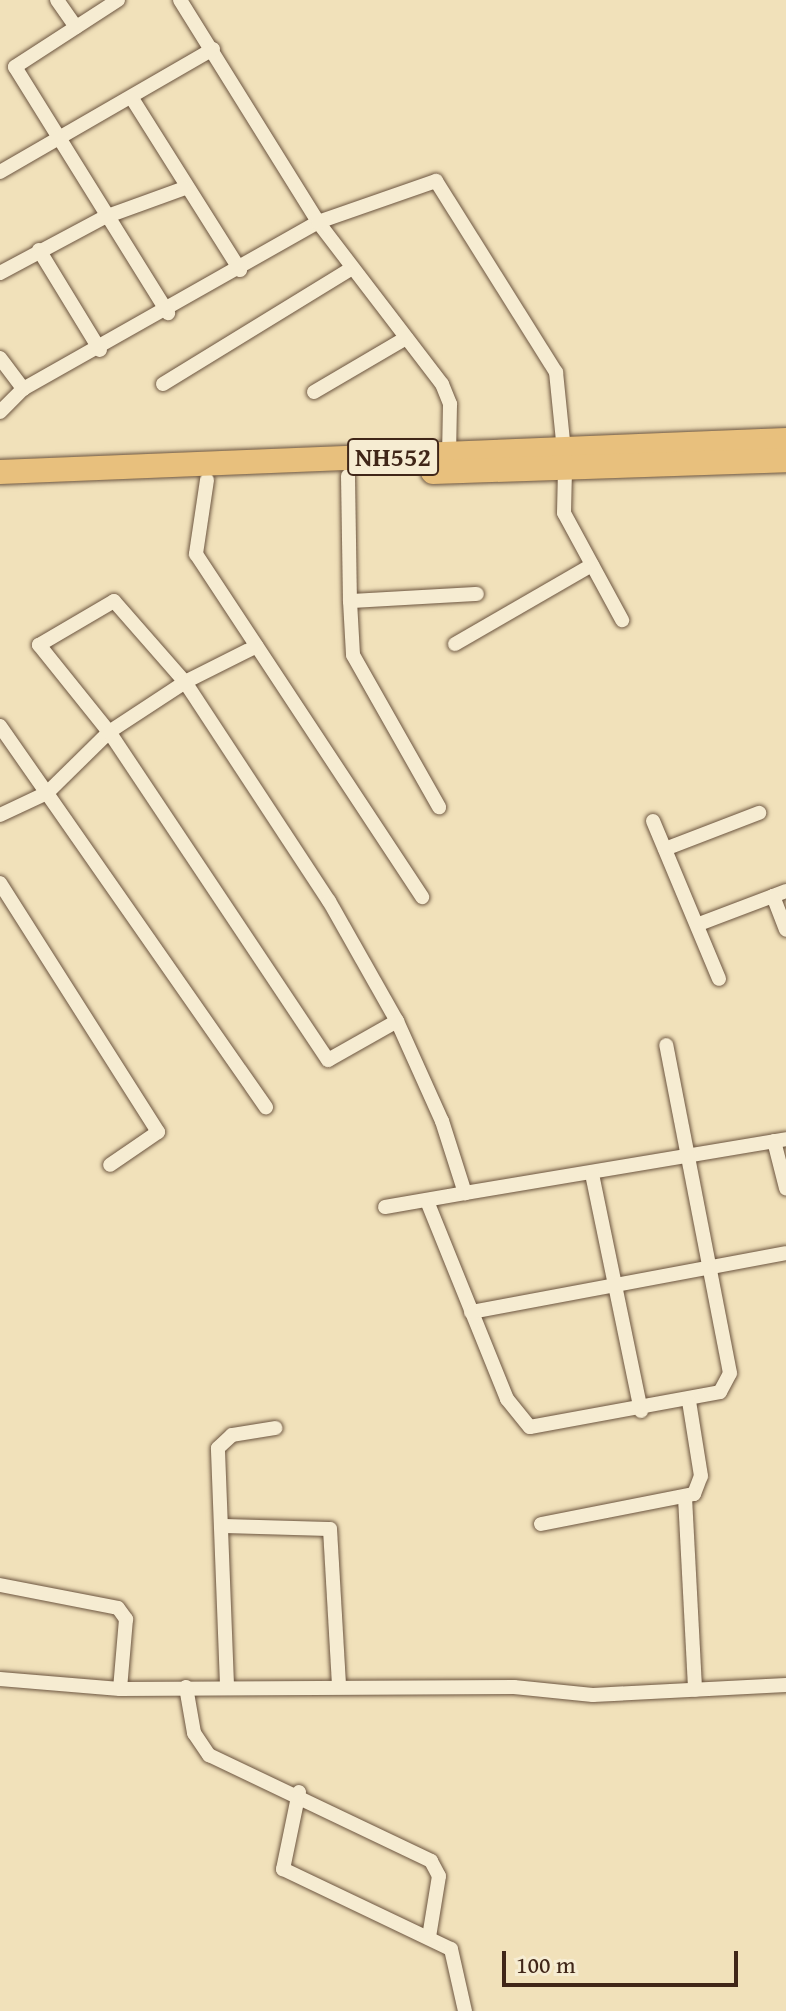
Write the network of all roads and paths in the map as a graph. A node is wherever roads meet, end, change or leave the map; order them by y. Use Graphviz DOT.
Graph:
graph roads {
  1 [pos="57,0"];
  2 [pos="118,0"];
  3 [pos="180,0"];
  4 [pos="76,27"];
  5 [pos="213,49"];
  6 [pos="133,100"];
  7 [pos="56,140"];
  8 [pos="0,172"];
  9 [pos="185,188"];
  10 [pos="105,217"];
  11 [pos="318,222"];
  12 [pos="39,250"];
  13 [pos="351,269"];
  14 [pos="240,270"];
  15 [pos="0,273"];
  16 [pos="168,313"];
  17 [pos="406,338"];
  18 [pos="100,350"];
  19 [pos="0,358"];
  20 [pos="163,384"];
  21 [pos="23,389"];
  22 [pos="314,392"];
  23 [pos="0,412"];
  24 [pos="786,440"];
  25 [pos="449,455"];
  26 [pos="565,460"];
  27 [pos="786,460"];
  28 [pos="0,472"];
  29 [pos="348,476"];
  30 [pos="207,480"];
  31 [pos="0,489"];
  32 [pos="592,565"];
  33 [pos="477,594"];
  34 [pos="350,601"];
  35 [pos="622,620"];
  36 [pos="455,644"];
  37 [pos="257,646"];
  38 [pos="185,682"];
  39 [pos="0,726"];
  40 [pos="109,732"];
  41 [pos="47,793"];
  42 [pos="439,807"];
  43 [pos="759,813"];
  44 [pos="0,815"];
  45 [pos="653,821"];
  46 [pos="665,849"];
  47 [pos="0,883"];
  48 [pos="780,894"];
  49 [pos="422,897"];
  50 [pos="699,924"];
  51 [pos="786,930"];
  52 [pos="719,979"];
  53 [pos="397,1021"];
  54 [pos="666,1045"];
  55 [pos="266,1107"];
  56 [pos="780,1140"];
  57 [pos="690,1156"];
  58 [pos="110,1165"];
  59 [pos="592,1174"];
  60 [pos="786,1188"];
  61 [pos="465,1193"];
  62 [pos="427,1201"];
  63 [pos="385,1207"];
  64 [pos="786,1253"];
  65 [pos="711,1270"];
  66 [pos="615,1284"];
  67 [pos="471,1312"];
  68 [pos="689,1401"];
  69 [pos="641,1411"];
  70 [pos="275,1428"];
  71 [pos="685,1497"];
  72 [pos="541,1524"];
  73 [pos="223,1526"];
  74 [pos="0,1585"];
  75 [pos="0,1679"];
  76 [pos="227,1685"];
  77 [pos="786,1685"];
  78 [pos="339,1686"];
  79 [pos="186,1687"];
  80 [pos="120,1689"];
  81 [pos="695,1690"];
  82 [pos="299,1792"];
  83 [pos="429,1937"];
  84 [pos="465,2011"];
  1 -- 4 [label="street"];
  2 -- 4 [label="street"];
  3 -- 5 [label="street"];
  4 -- 7 [label="street"];
  5 -- 6 [label="street"];
  5 -- 11 [label="street"];
  6 -- 7 [label="street"];
  6 -- 9 [label="street"];
  7 -- 8 [label="street"];
  7 -- 10 [label="street"];
  9 -- 10 [label="street"];
  9 -- 14 [label="street"];
  10 -- 12 [label="street"];
  10 -- 16 [label="street"];
  11 -- 13 [label="street"];
  11 -- 14 [label="street"];
  11 -- 26 [label="street"];
  12 -- 15 [label="street"];
  12 -- 18 [label="street"];
  13 -- 17 [label="street"];
  13 -- 20 [label="street"];
  14 -- 16 [label="street"];
  16 -- 18 [label="street"];
  17 -- 22 [label="street"];
  17 -- 25 [label="street"];
  18 -- 21 [label="street"];
  19 -- 21 [label="street"];
  21 -- 23 [label="street"];
  24 -- 26 [label="highway, NH552"];
  25 -- 26 [label="highway, NH552"];
  25 -- 28 [label="highway, NH552"];
  26 -- 27 [label="highway, NH552"];
  26 -- 29 [label="highway, NH552"];
  26 -- 32 [label="street"];
  29 -- 30 [label="highway, NH552"];
  29 -- 34 [label="street"];
  30 -- 31 [label="highway, NH552"];
  30 -- 37 [label="street"];
  32 -- 35 [label="street"];
  32 -- 36 [label="street"];
  33 -- 34 [label="street"];
  34 -- 42 [label="street"];
  37 -- 38 [label="street"];
  37 -- 49 [label="street"];
  38 -- 40 [label="street"];
  38 -- 40 [label="street"];
  38 -- 53 [label="street"];
  39 -- 41 [label="street"];
  40 -- 41 [label="street"];
  40 -- 53 [label="street"];
  41 -- 44 [label="street"];
  41 -- 55 [label="street"];
  43 -- 46 [label="street"];
  45 -- 46 [label="street"];
  46 -- 50 [label="street"];
  47 -- 58 [label="street"];
  48 -- 50 [label="street"];
  48 -- 51 [label="street"];
  50 -- 52 [label="street"];
  53 -- 61 [label="street"];
  54 -- 57 [label="street"];
  56 -- 57 [label="street"];
  56 -- 60 [label="street"];
  57 -- 59 [label="street"];
  57 -- 65 [label="street"];
  59 -- 61 [label="street"];
  59 -- 66 [label="street"];
  61 -- 62 [label="street"];
  62 -- 63 [label="street"];
  62 -- 67 [label="street"];
  64 -- 65 [label="street"];
  65 -- 66 [label="street"];
  65 -- 68 [label="street"];
  66 -- 67 [label="street"];
  66 -- 69 [label="street"];
  67 -- 69 [label="street"];
  68 -- 69 [label="street"];
  68 -- 71 [label="street"];
  70 -- 73 [label="street"];
  71 -- 72 [label="street"];
  71 -- 81 [label="street"];
  73 -- 76 [label="street"];
  73 -- 78 [label="street"];
  74 -- 80 [label="street"];
  75 -- 80 [label="street"];
  76 -- 78 [label="street"];
  76 -- 79 [label="street"];
  77 -- 81 [label="street"];
  78 -- 81 [label="street"];
  79 -- 80 [label="street"];
  79 -- 82 [label="street"];
  82 -- 83 [label="street"];
  82 -- 83 [label="street"];
  83 -- 84 [label="street"];
}
